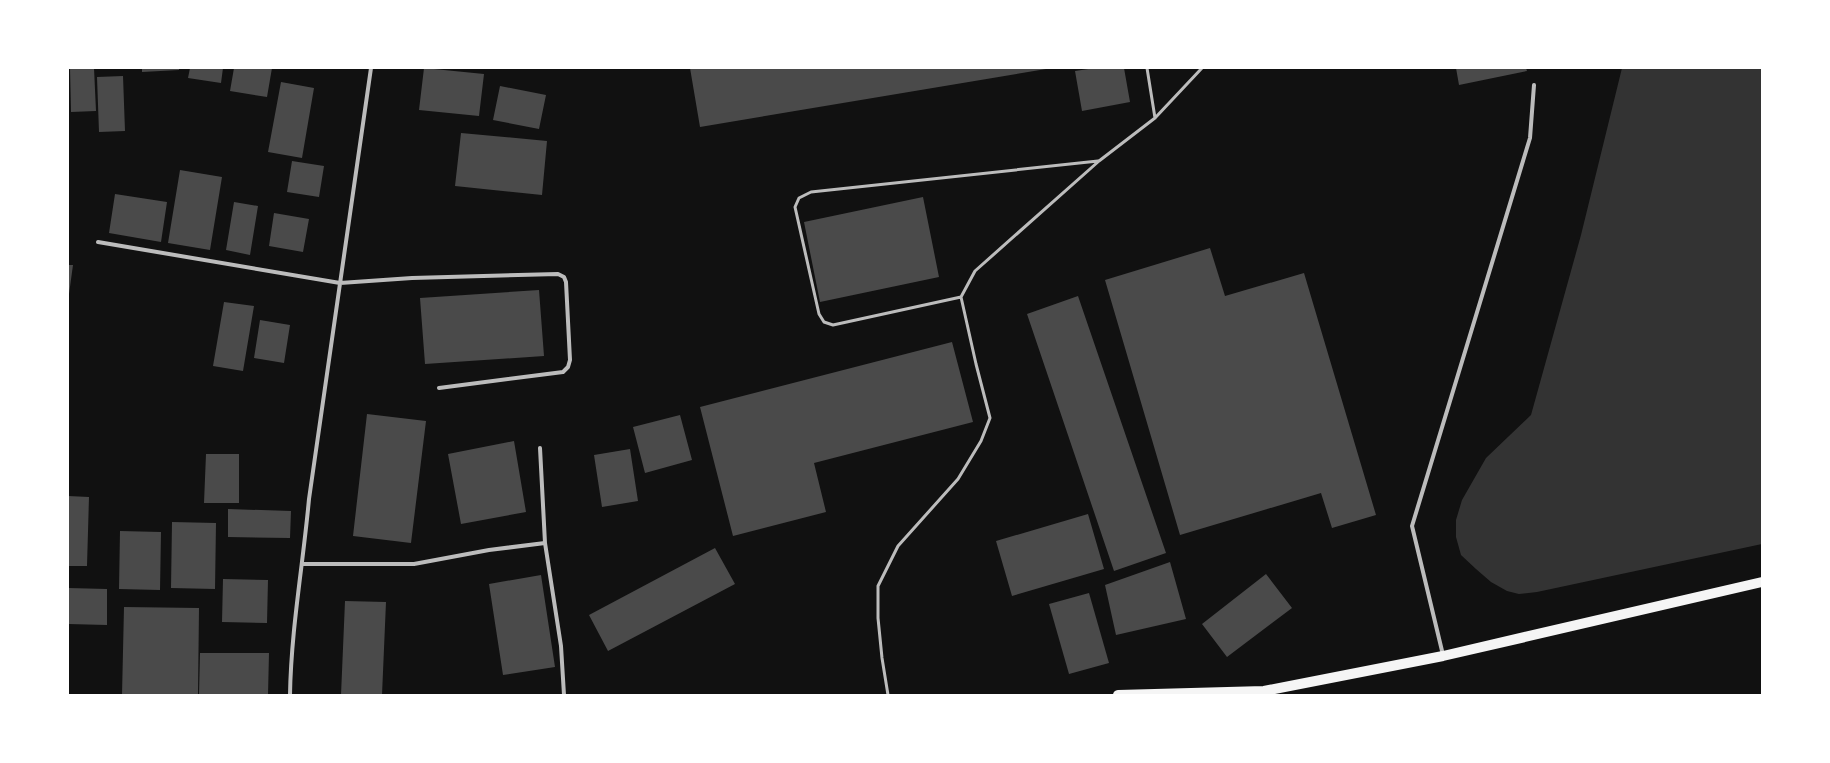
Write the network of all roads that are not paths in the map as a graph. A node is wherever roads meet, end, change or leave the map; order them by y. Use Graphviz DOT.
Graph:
graph roads {
  1 [pos="372,68"];
  2 [pos="1147,68"];
  3 [pos="1202,68"];
  4 [pos="1534,85"];
  5 [pos="1155,118"];
  6 [pos="1099,161"];
  7 [pos="98,242"];
  8 [pos="340,283"];
  9 [pos="961,297"];
  10 [pos="439,388"];
  11 [pos="540,448"];
  12 [pos="545,543"];
  13 [pos="303,564"];
  14 [pos="1762,582"];
  15 [pos="1443,656"];
  16 [pos="290,695"];
  17 [pos="564,695"];
  18 [pos="888,695"];
  19 [pos="1118,695"];
  1 -- 8 [label="street"];
  2 -- 5 [label="lane"];
  3 -- 5 [label="lane"];
  4 -- 15 [label="street"];
  5 -- 6 [label="lane"];
  6 -- 9 [label="lane"];
  6 -- 9 [label="lane"];
  7 -- 8 [label="street"];
  8 -- 10 [label="street"];
  8 -- 13 [label="street"];
  9 -- 18 [label="lane"];
  11 -- 12 [label="street"];
  12 -- 13 [label="street"];
  12 -- 17 [label="street"];
  13 -- 16 [label="street"];
  14 -- 15 [label="main road"];
  15 -- 19 [label="main road"];
}
